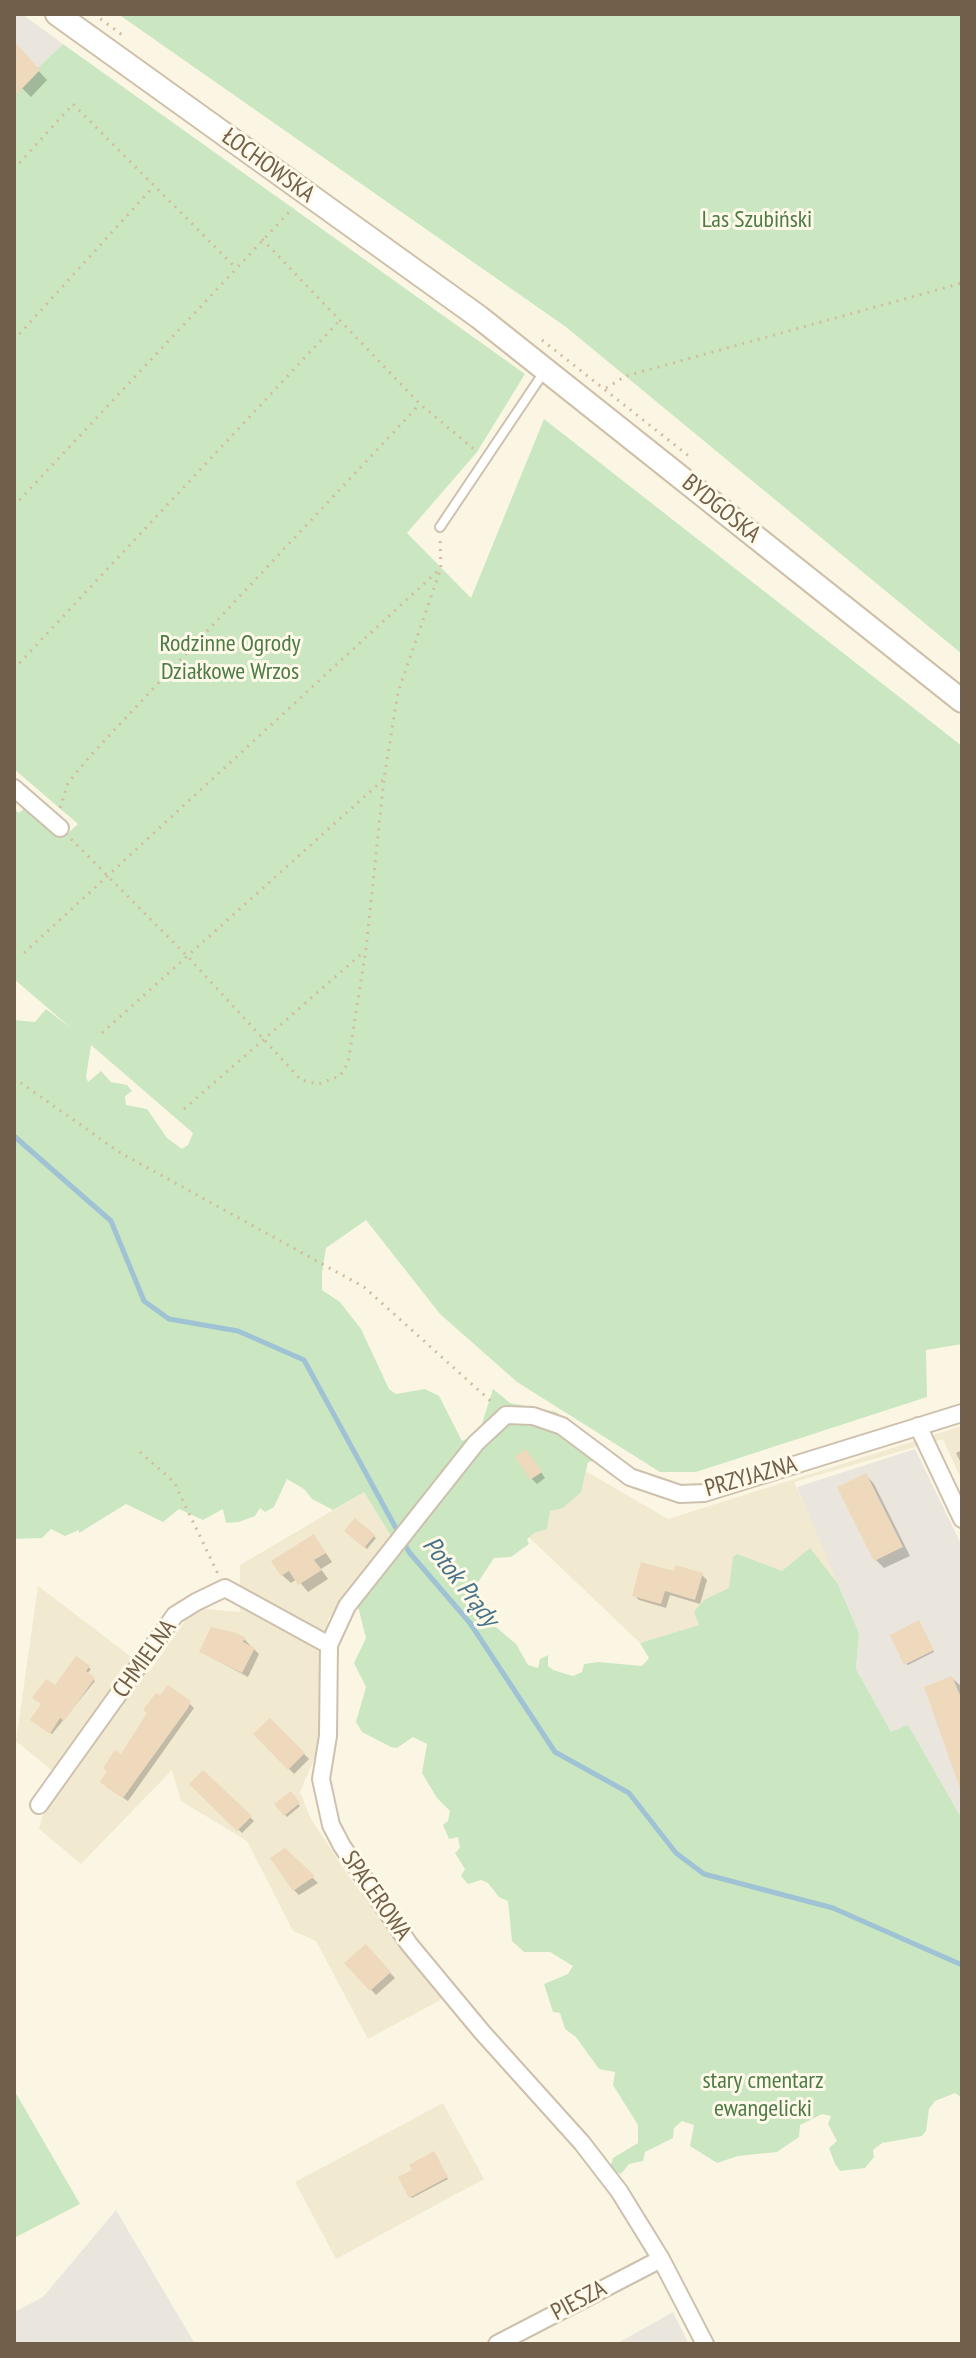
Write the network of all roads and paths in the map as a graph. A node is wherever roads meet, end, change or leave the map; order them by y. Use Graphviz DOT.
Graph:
graph roads {
  1 [pos="57,14"];
  2 [pos="14,169"];
  3 [pos="153,187"];
  4 [pos="305,192"];
  5 [pos="262,239"];
  6 [pos="235,267"];
  7 [pos="962,283"];
  8 [pos="479,317"];
  9 [pos="340,320"];
  10 [pos="14,340"];
  11 [pos="546,368"];
  12 [pos="588,403"];
  13 [pos="420,404"];
  14 [pos="487,459"];
  15 [pos="14,506"];
  16 [pos="440,527"];
  17 [pos="441,568"];
  18 [pos="14,669"];
  19 [pos="962,701"];
  20 [pos="384,779"];
  21 [pos="14,788"];
  22 [pos="58,826"];
  23 [pos="107,876"];
  24 [pos="366,949"];
  25 [pos="24,953"];
  26 [pos="189,958"];
  27 [pos="102,1033"];
  28 [pos="263,1038"];
  29 [pos="14,1078"];
  30 [pos="184,1109"];
  31 [pos="962,1413"];
  32 [pos="506,1415"];
  33 [pos="918,1426"];
  34 [pos="140,1452"];
  35 [pos="962,1519"];
  36 [pos="225,1588"];
  37 [pos="329,1645"];
  38 [pos="39,1805"];
  39 [pos="661,2259"];
  40 [pos="497,2344"];
  41 [pos="705,2344"];
  1 -- 4 [label="main road, ŁOCHOWSKA"];
  2 -- 3 [label="path"];
  3 -- 6 [label="path"];
  3 -- 10 [label="path"];
  4 -- 5 [label="path"];
  4 -- 8 [label="main road, ŁOCHOWSKA"];
  5 -- 6 [label="path"];
  5 -- 9 [label="path"];
  6 -- 15 [label="path"];
  7 -- 12 [label="path"];
  8 -- 11 [label="main road, BYDGOSKA"];
  9 -- 13 [label="path"];
  9 -- 18 [label="path"];
  11 -- 12 [label="main road, BYDGOSKA"];
  11 -- 14 [label="lane"];
  12 -- 19 [label="main road, BYDGOSKA"];
  13 -- 14 [label="path"];
  13 -- 22 [label="path"];
  14 -- 16 [label="lane"];
  16 -- 17 [label="path"];
  17 -- 20 [label="path"];
  17 -- 23 [label="path"];
  20 -- 24 [label="path"];
  20 -- 26 [label="path"];
  21 -- 22 [label="street"];
  22 -- 23 [label="path"];
  23 -- 25 [label="path"];
  23 -- 26 [label="path"];
  24 -- 28 [label="path"];
  24 -- 28 [label="path"];
  26 -- 27 [label="path"];
  26 -- 28 [label="path"];
  28 -- 30 [label="path"];
  29 -- 32 [label="path"];
  31 -- 33 [label="street, PRZYJAZNA"];
  32 -- 33 [label="street, PRZYJAZNA"];
  32 -- 37 [label="street, SPACEROWA"];
  33 -- 35 [label="street"];
  34 -- 36 [label="path"];
  36 -- 37 [label="street"];
  36 -- 38 [label="street, CHMIELNA"];
  37 -- 39 [label="street, SPACEROWA"];
  39 -- 40 [label="street, PIESZA"];
  39 -- 41 [label="street, SPACEROWA"];
}
